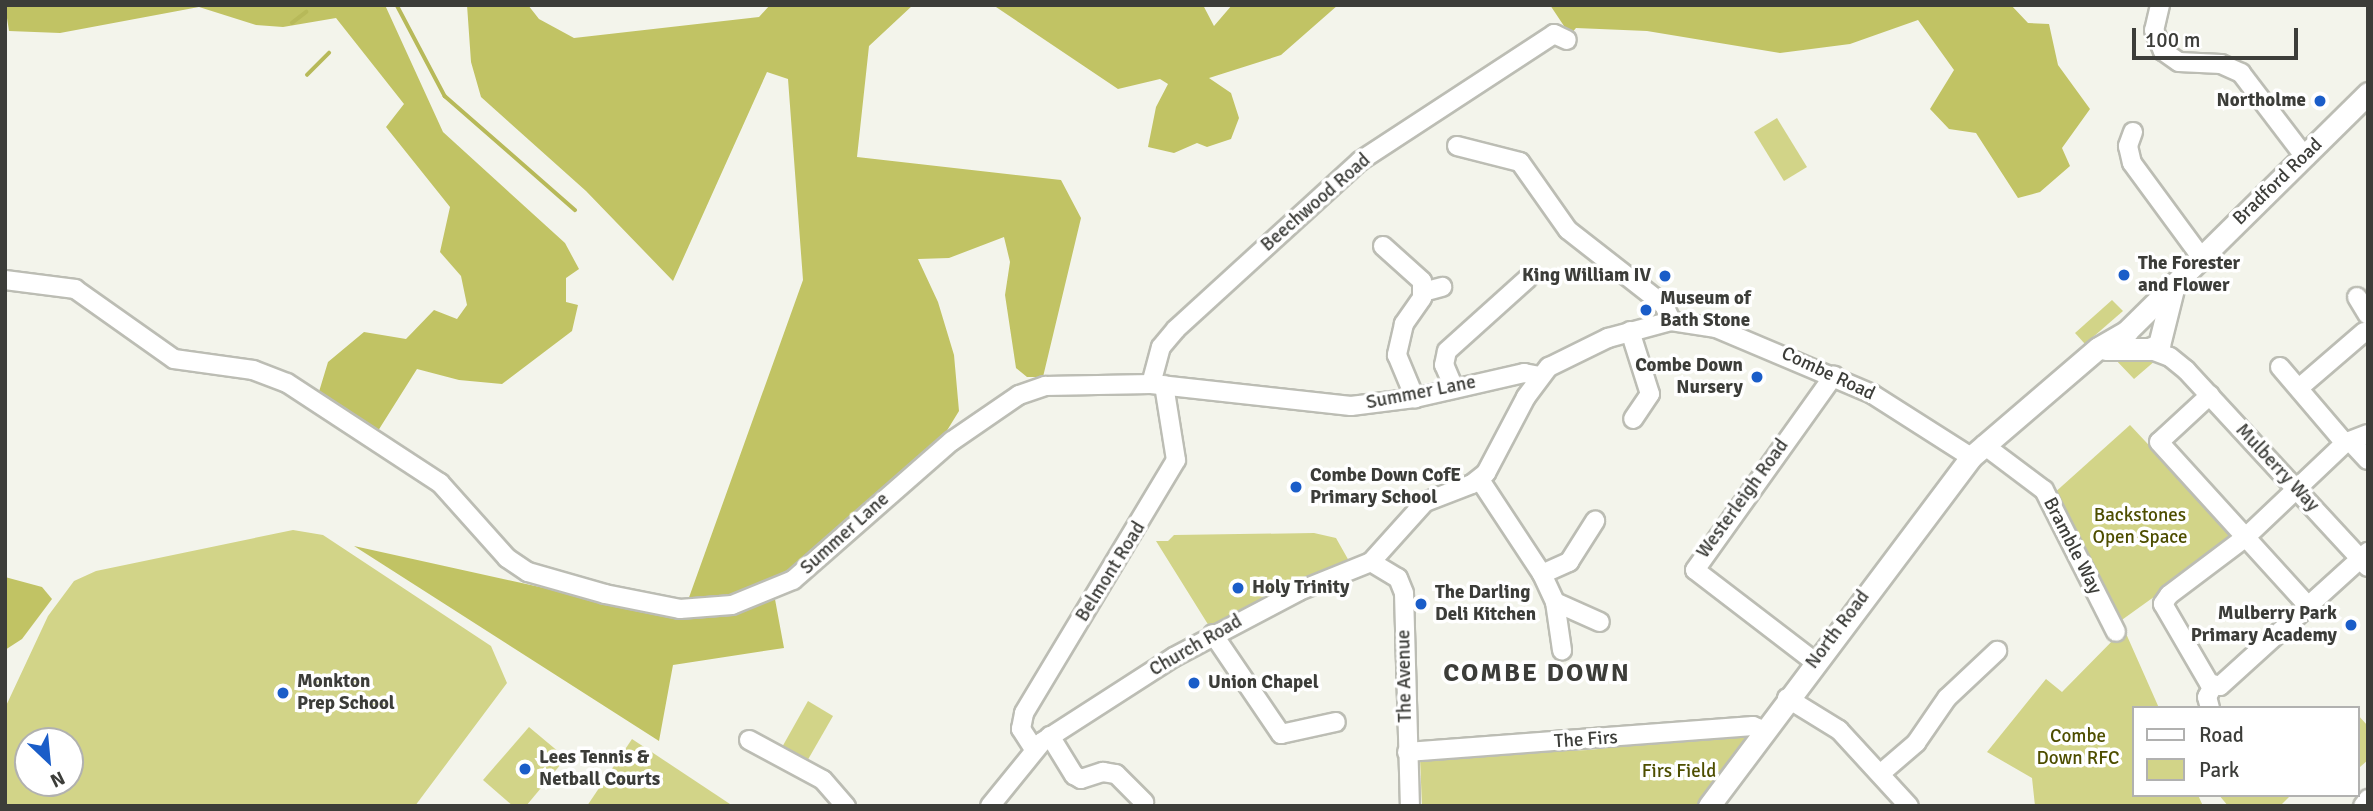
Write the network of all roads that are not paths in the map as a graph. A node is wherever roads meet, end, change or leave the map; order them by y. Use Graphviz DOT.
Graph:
graph roads {
  1 [pos="2160,5"];
  2 [pos="1559,32"];
  3 [pos="2368,93"];
  4 [pos="2133,132"];
  5 [pos="1457,146"];
  6 [pos="2305,157"];
  7 [pos="1383,246"];
  8 [pos="2194,264"];
  9 [pos="1527,279"];
  10 [pos="5,280"];
  11 [pos="1442,287"];
  12 [pos="1423,292"];
  13 [pos="2357,297"];
  14 [pos="2135,320"];
  15 [pos="1671,321"];
  16 [pos="2367,324"];
  17 [pos="2164,329"];
  18 [pos="1630,331"];
  19 [pos="2143,348"];
  20 [pos="2085,358"];
  21 [pos="2280,367"];
  22 [pos="2186,370"];
  23 [pos="1834,375"];
  24 [pos="1540,376"];
  25 [pos="1157,384"];
  26 [pos="1454,388"];
  27 [pos="2299,388"];
  28 [pos="2210,395"];
  29 [pos="1415,398"];
  30 [pos="1633,419"];
  31 [pos="2368,434"];
  32 [pos="2347,442"];
  33 [pos="1978,451"];
  34 [pos="2368,460"];
  35 [pos="1480,480"];
  36 [pos="2296,488"];
  37 [pos="1595,521"];
  38 [pos="2246,537"];
  39 [pos="2365,559"];
  40 [pos="1371,562"];
  41 [pos="1542,574"];
  42 [pos="1555,602"];
  43 [pos="2309,607"];
  44 [pos="1600,622"];
  45 [pos="2116,632"];
  46 [pos="1213,634"];
  47 [pos="1562,650"];
  48 [pos="1997,651"];
  49 [pos="1815,662"];
  50 [pos="2213,686"];
  51 [pos="1787,698"];
  52 [pos="2209,706"];
  53 [pos="1336,722"];
  54 [pos="1763,730"];
  55 [pos="1050,736"];
  56 [pos="749,740"];
  57 [pos="1034,749"];
  58 [pos="1407,752"];
  59 [pos="1881,774"];
  60 [pos="2368,799"];
  61 [pos="1144,802"];
  62 [pos="846,806"];
  63 [pos="990,806"];
  64 [pos="1409,806"];
  65 [pos="1709,806"];
  66 [pos="1909,806"];
  67 [pos="2363,806"];
  1 -- 6 [label="street"];
  2 -- 25 [label="street, Beechwood Road"];
  3 -- 6 [label="main road, Bradford Road"];
  4 -- 8 [label="street"];
  5 -- 15 [label="street"];
  6 -- 8 [label="main road, Bradford Road"];
  7 -- 12 [label="street"];
  8 -- 14 [label="main road, Bradford Road"];
  8 -- 17 [label="main road, Bradford Road"];
  9 -- 26 [label="street"];
  10 -- 25 [label="street, Summer Lane"];
  11 -- 12 [label="street"];
  12 -- 29 [label="street"];
  13 -- 16 [label="street"];
  14 -- 17 [label="main road"];
  14 -- 19 [label="main road"];
  14 -- 20 [label="main road, Bradford Road"];
  15 -- 18 [label="street"];
  15 -- 23 [label="street, Combe Road"];
  16 -- 27 [label="street"];
  17 -- 19 [label="main road, Bradford Road"];
  17 -- 22 [label="street, Mulberry Way"];
  18 -- 24 [label="street"];
  18 -- 30 [label="street"];
  19 -- 20 [label="main road, Bradford Road"];
  19 -- 22 [label="street, Mulberry Way"];
  20 -- 33 [label="main road, Bradford Road"];
  21 -- 27 [label="street"];
  22 -- 28 [label="street, Mulberry Way"];
  23 -- 33 [label="street, Combe Road"];
  23 -- 49 [label="street, Westerleigh Road"];
  24 -- 26 [label="street, Summer Lane"];
  24 -- 35 [label="street"];
  25 -- 29 [label="street, Summer Lane"];
  25 -- 57 [label="street, Belmont Road"];
  26 -- 29 [label="street, Summer Lane"];
  27 -- 32 [label="street"];
  28 -- 36 [label="street, Mulberry Way"];
  28 -- 38 [label="street"];
  31 -- 32 [label="street"];
  32 -- 34 [label="street"];
  32 -- 36 [label="street"];
  33 -- 45 [label="street, Bramble Way"];
  33 -- 49 [label="main road, North Road"];
  35 -- 40 [label="street"];
  35 -- 41 [label="street"];
  36 -- 38 [label="street"];
  36 -- 39 [label="street, Mulberry Way"];
  37 -- 41 [label="street"];
  38 -- 43 [label="street"];
  38 -- 50 [label="street"];
  39 -- 43 [label="street"];
  40 -- 46 [label="street, Church Road"];
  40 -- 58 [label="street, The Avenue"];
  41 -- 42 [label="street"];
  42 -- 44 [label="street"];
  42 -- 47 [label="street"];
  43 -- 50 [label="street"];
  46 -- 53 [label="street"];
  46 -- 55 [label="street, Church Road"];
  48 -- 59 [label="street"];
  49 -- 51 [label="main road, North Road"];
  50 -- 52 [label="street"];
  51 -- 54 [label="main road, North Road"];
  51 -- 59 [label="street"];
  54 -- 58 [label="street, The Firs"];
  54 -- 65 [label="main road, North Road"];
  55 -- 57 [label="street, Church Road"];
  55 -- 61 [label="street"];
  56 -- 62 [label="street"];
  57 -- 63 [label="street, Church Road"];
  58 -- 64 [label="street, The Avenue"];
  59 -- 66 [label="street"];
  60 -- 67 [label="street"];
}
